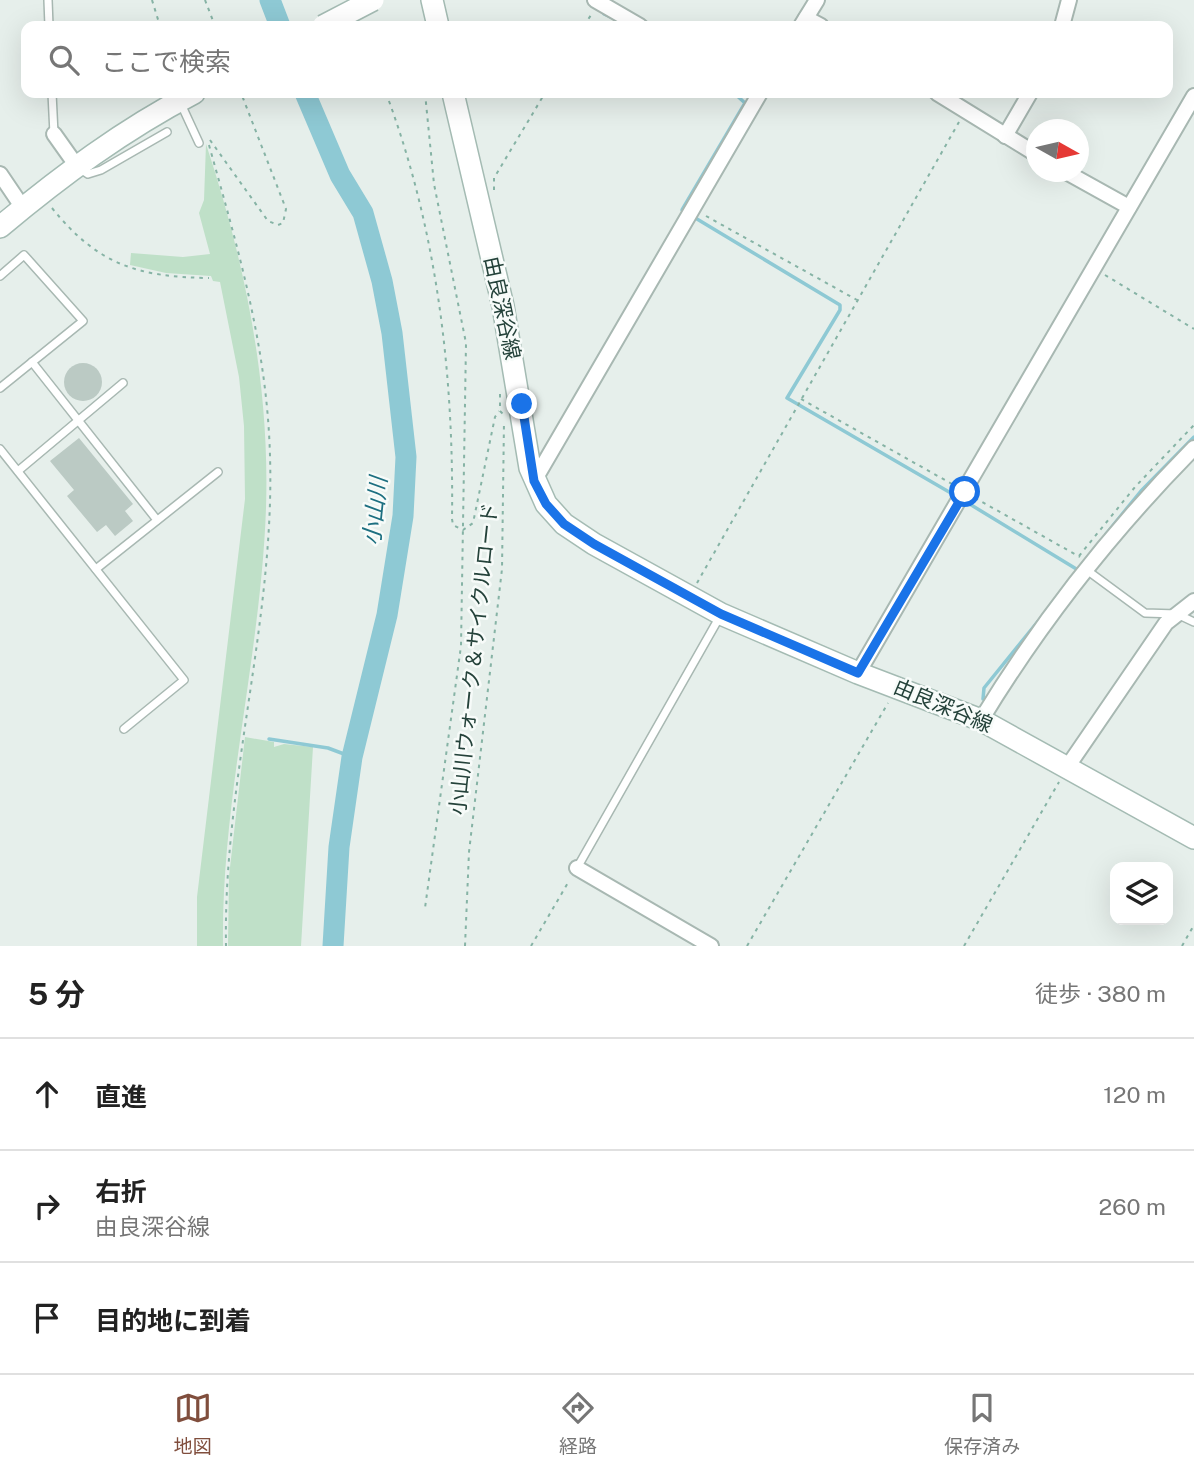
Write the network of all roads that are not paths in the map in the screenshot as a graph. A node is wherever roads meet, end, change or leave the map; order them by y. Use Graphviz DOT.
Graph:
graph roads {
  1 [pos="48,0"];
  2 [pos="373,0"];
  3 [pos="432,0"];
  4 [pos="595,0"];
  5 [pos="817,0"];
  6 [pos="1069,0"];
  7 [pos="49,21"];
  8 [pos="333,21"];
  9 [pos="437,21"];
  10 [pos="631,21"];
  11 [pos="804,21"];
  12 [pos="1063,21"];
  13 [pos="1194,96"];
  14 [pos="52,98"];
  15 [pos="184,98"];
  16 [pos="186,98"];
  17 [pos="454,98"];
  18 [pos="756,98"];
  19 [pos="946,98"];
  20 [pos="1027,98"];
  21 [pos="167,132"];
  22 [pos="54,134"];
  23 [pos="1005,136"];
  24 [pos="199,143"];
  25 [pos="1026,148"];
  26 [pos="76,165"];
  27 [pos="0,174"];
  28 [pos="1084,182"];
  29 [pos="1129,207"];
  30 [pos="23,208"];
  31 [pos="0,227"];
  32 [pos="0,276"];
  33 [pos="32,362"];
  34 [pos="123,383"];
  35 [pos="0,388"];
  36 [pos="79,421"];
  37 [pos="1194,447"];
  38 [pos="0,449"];
  39 [pos="18,471"];
  40 [pos="218,472"];
  41 [pos="534,481"];
  42 [pos="158,520"];
  43 [pos="1091,568"];
  44 [pos="96,569"];
  45 [pos="1194,601"];
  46 [pos="721,614"];
  47 [pos="1177,614"];
  48 [pos="1194,622"];
  49 [pos="858,673"];
  50 [pos="981,720"];
  51 [pos="124,729"];
  52 [pos="1068,766"];
  53 [pos="1193,836"];
  54 [pos="577,868"];
  55 [pos="711,946"];
  1 -- 7 [label="lane"];
  2 -- 8 [label="main road, bridge"];
  3 -- 9 [label="main road"];
  4 -- 10 [label="street"];
  5 -- 11 [label="street"];
  6 -- 12 [label="street"];
  13 -- 29 [label="street"];
  14 -- 22 [label="lane"];
  15 -- 26 [label="main road"];
  16 -- 24 [label="lane"];
  17 -- 41 [label="main road, 由良深谷線"];
  18 -- 41 [label="street"];
  19 -- 23 [label="street"];
  20 -- 23 [label="street"];
  21 -- 26 [label="lane"];
  22 -- 26 [label="street"];
  23 -- 25 [label="street"];
  26 -- 30 [label="main road"];
  27 -- 30 [label="street"];
  28 -- 29 [label="street"];
  29 -- 49 [label="street"];
  30 -- 31 [label="main road"];
  32 -- 33 [label="lane"];
  33 -- 35 [label="lane"];
  33 -- 36 [label="lane"];
  34 -- 36 [label="lane"];
  36 -- 39 [label="lane"];
  36 -- 42 [label="lane"];
  37 -- 43 [label="street"];
  38 -- 39 [label="lane"];
  39 -- 44 [label="lane"];
  40 -- 42 [label="lane"];
  41 -- 46 [label="main road, 由良深谷線"];
  42 -- 44 [label="lane"];
  43 -- 47 [label="lane"];
  43 -- 50 [label="street"];
  44 -- 51 [label="lane"];
  45 -- 47 [label="street"];
  46 -- 49 [label="main road, 由良深谷線"];
  46 -- 54 [label="lane"];
  47 -- 48 [label="lane"];
  47 -- 52 [label="street"];
  49 -- 50 [label="main road, 由良深谷線"];
  50 -- 52 [label="main road, 由良深谷線"];
  52 -- 53 [label="main road, 由良深谷線"];
  54 -- 55 [label="street"];
}
